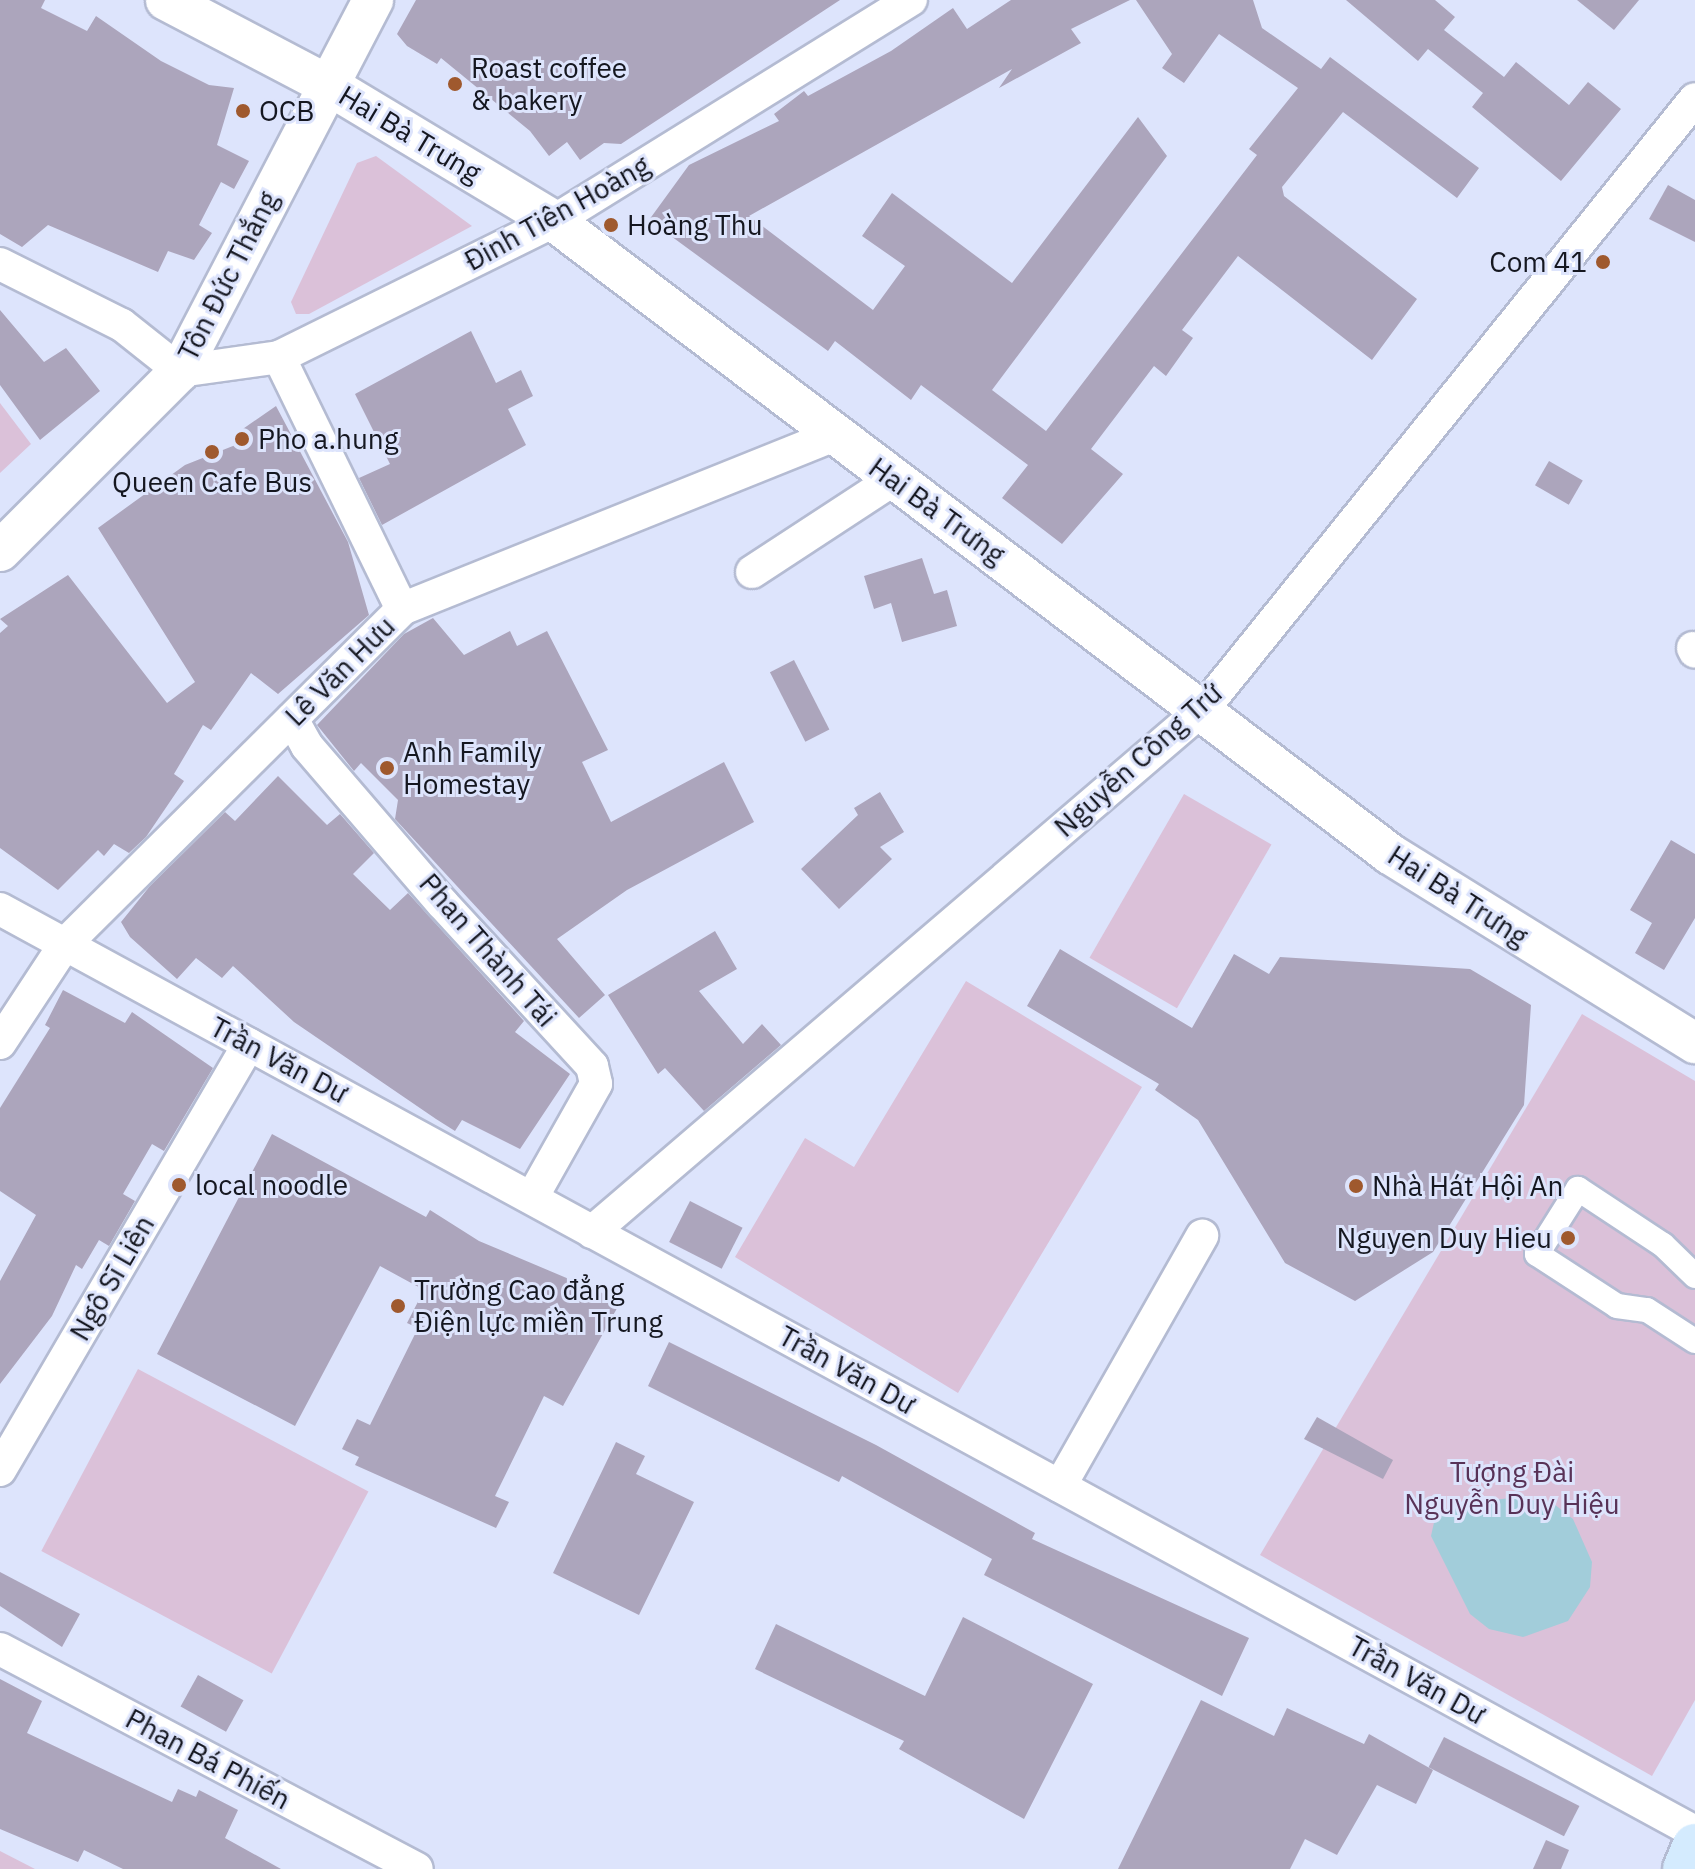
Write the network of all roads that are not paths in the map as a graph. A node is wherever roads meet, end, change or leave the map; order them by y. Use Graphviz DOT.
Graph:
graph roads {
  1 [pos="166,0"];
  2 [pos="373,0"];
  3 [pos="911,0"];
  4 [pos="328,85"];
  5 [pos="1695,99"];
  6 [pos="554,221"];
  7 [pos="0,264"];
  8 [pos="279,357"];
  9 [pos="180,371"];
  10 [pos="834,435"];
  11 [pos="894,479"];
  12 [pos="0,551"];
  13 [pos="752,572"];
  14 [pos="402,609"];
  15 [pos="1204,708"];
  16 [pos="292,719"];
  17 [pos="0,909"];
  18 [pos="65,944"];
  19 [pos="0,1043"];
  20 [pos="1695,1043"];
  21 [pos="249,1044"];
  22 [pos="533,1196"];
  23 [pos="592,1232"];
  24 [pos="1202,1236"];
  25 [pos="1695,1276"];
  26 [pos="1695,1341"];
  27 [pos="0,1470"];
  28 [pos="1060,1486"];
  29 [pos="0,1649"];
  30 [pos="1695,1832"];
  31 [pos="1695,1846"];
  32 [pos="417,1869"];
  33 [pos="1685,1869"];
  1 -- 4 [label="street, Hai Bà Trưng"];
  2 -- 4 [label="street, Tôn Đức Thắng"];
  3 -- 6 [label="street, Đinh Tiên Hoàng"];
  4 -- 6 [label="street, Hai Bà Trưng"];
  4 -- 9 [label="street, Tôn Đức Thắng"];
  5 -- 15 [label="street, Nguyễn Công Trứ"];
  6 -- 8 [label="street, Đinh Tiên Hoàng"];
  6 -- 10 [label="street, Hai Bà Trưng"];
  7 -- 9 [label="street"];
  8 -- 9 [label="street, Đinh Tiên Hoàng"];
  8 -- 14 [label="street"];
  9 -- 12 [label="street, Tôn Đức Thắng"];
  10 -- 11 [label="street, Hai Bà Trưng"];
  10 -- 14 [label="street, Lê Văn Hưu"];
  11 -- 13 [label="street"];
  11 -- 15 [label="street, Hai Bà Trưng"];
  14 -- 16 [label="street, Lê Văn Hưu"];
  15 -- 20 [label="street, Hai Bà Trưng"];
  15 -- 23 [label="street, Nguyễn Công Trứ"];
  16 -- 18 [label="street, Lê Văn Hưu"];
  16 -- 22 [label="street, Phan Thành Tái"];
  17 -- 18 [label="street, Trần Văn Dư"];
  18 -- 19 [label="street, Lê Văn Hưu"];
  18 -- 21 [label="street, Trần Văn Dư"];
  21 -- 22 [label="street, Trần Văn Dư"];
  21 -- 27 [label="street, Ngô Sĩ Liên"];
  22 -- 23 [label="street, Trần Văn Dư"];
  23 -- 28 [label="street, Trần Văn Dư"];
  24 -- 28 [label="street"];
  25 -- 26 [label="street"];
  28 -- 30 [label="street, Trần Văn Dư"];
  29 -- 32 [label="street, Phan Bá Phiến"];
  31 -- 33 [label="main road"];
}
